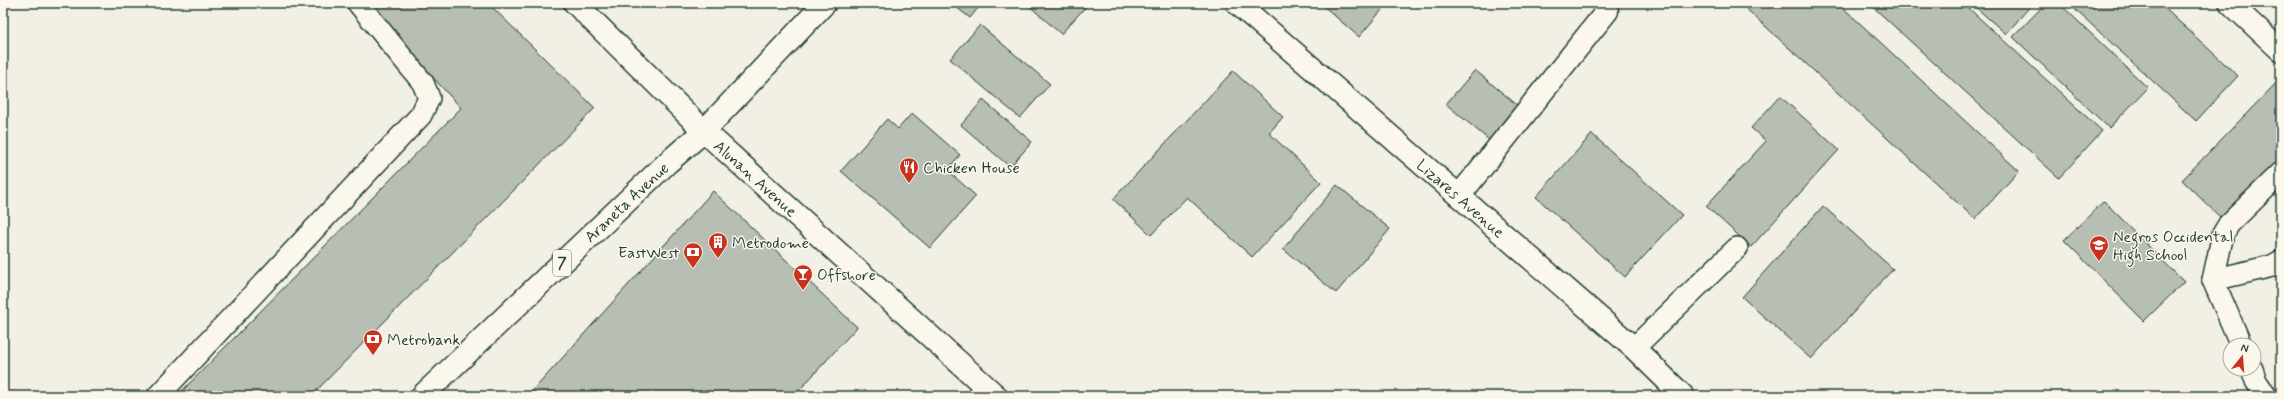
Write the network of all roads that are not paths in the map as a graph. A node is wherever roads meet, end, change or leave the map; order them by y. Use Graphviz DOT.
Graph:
graph roads {
  1 [pos="358,3"];
  2 [pos="575,3"];
  3 [pos="825,3"];
  4 [pos="1237,3"];
  5 [pos="2235,4"];
  6 [pos="1607,10"];
  7 [pos="2281,51"];
  8 [pos="704,131"];
  9 [pos="2281,173"];
  10 [pos="1459,196"];
  11 [pos="1737,248"];
  12 [pos="2281,261"];
  13 [pos="2213,280"];
  14 [pos="2238,337"];
  15 [pos="1634,348"];
  16 [pos="2255,377"];
  17 [pos="158,396"];
  18 [pos="422,396"];
  19 [pos="996,396"];
  20 [pos="1683,396"];
  21 [pos="2266,396"];
  1 -- 17 [label="lane"];
  2 -- 8 [label="street, Alunan Avenue"];
  3 -- 8 [label="street, Araneta Avenue / 7"];
  4 -- 10 [label="street, Lizares Avenue"];
  5 -- 7 [label="lane"];
  6 -- 10 [label="street"];
  8 -- 18 [label="street, Araneta Avenue / 7"];
  8 -- 19 [label="street, Alunan Avenue"];
  9 -- 13 [label="lane"];
  10 -- 15 [label="street, Lizares Avenue"];
  11 -- 15 [label="lane"];
  12 -- 13 [label="lane"];
  13 -- 14 [label="lane"];
  15 -- 20 [label="street, Lizares Avenue"];
  16 -- 21 [label="lane"];
}
